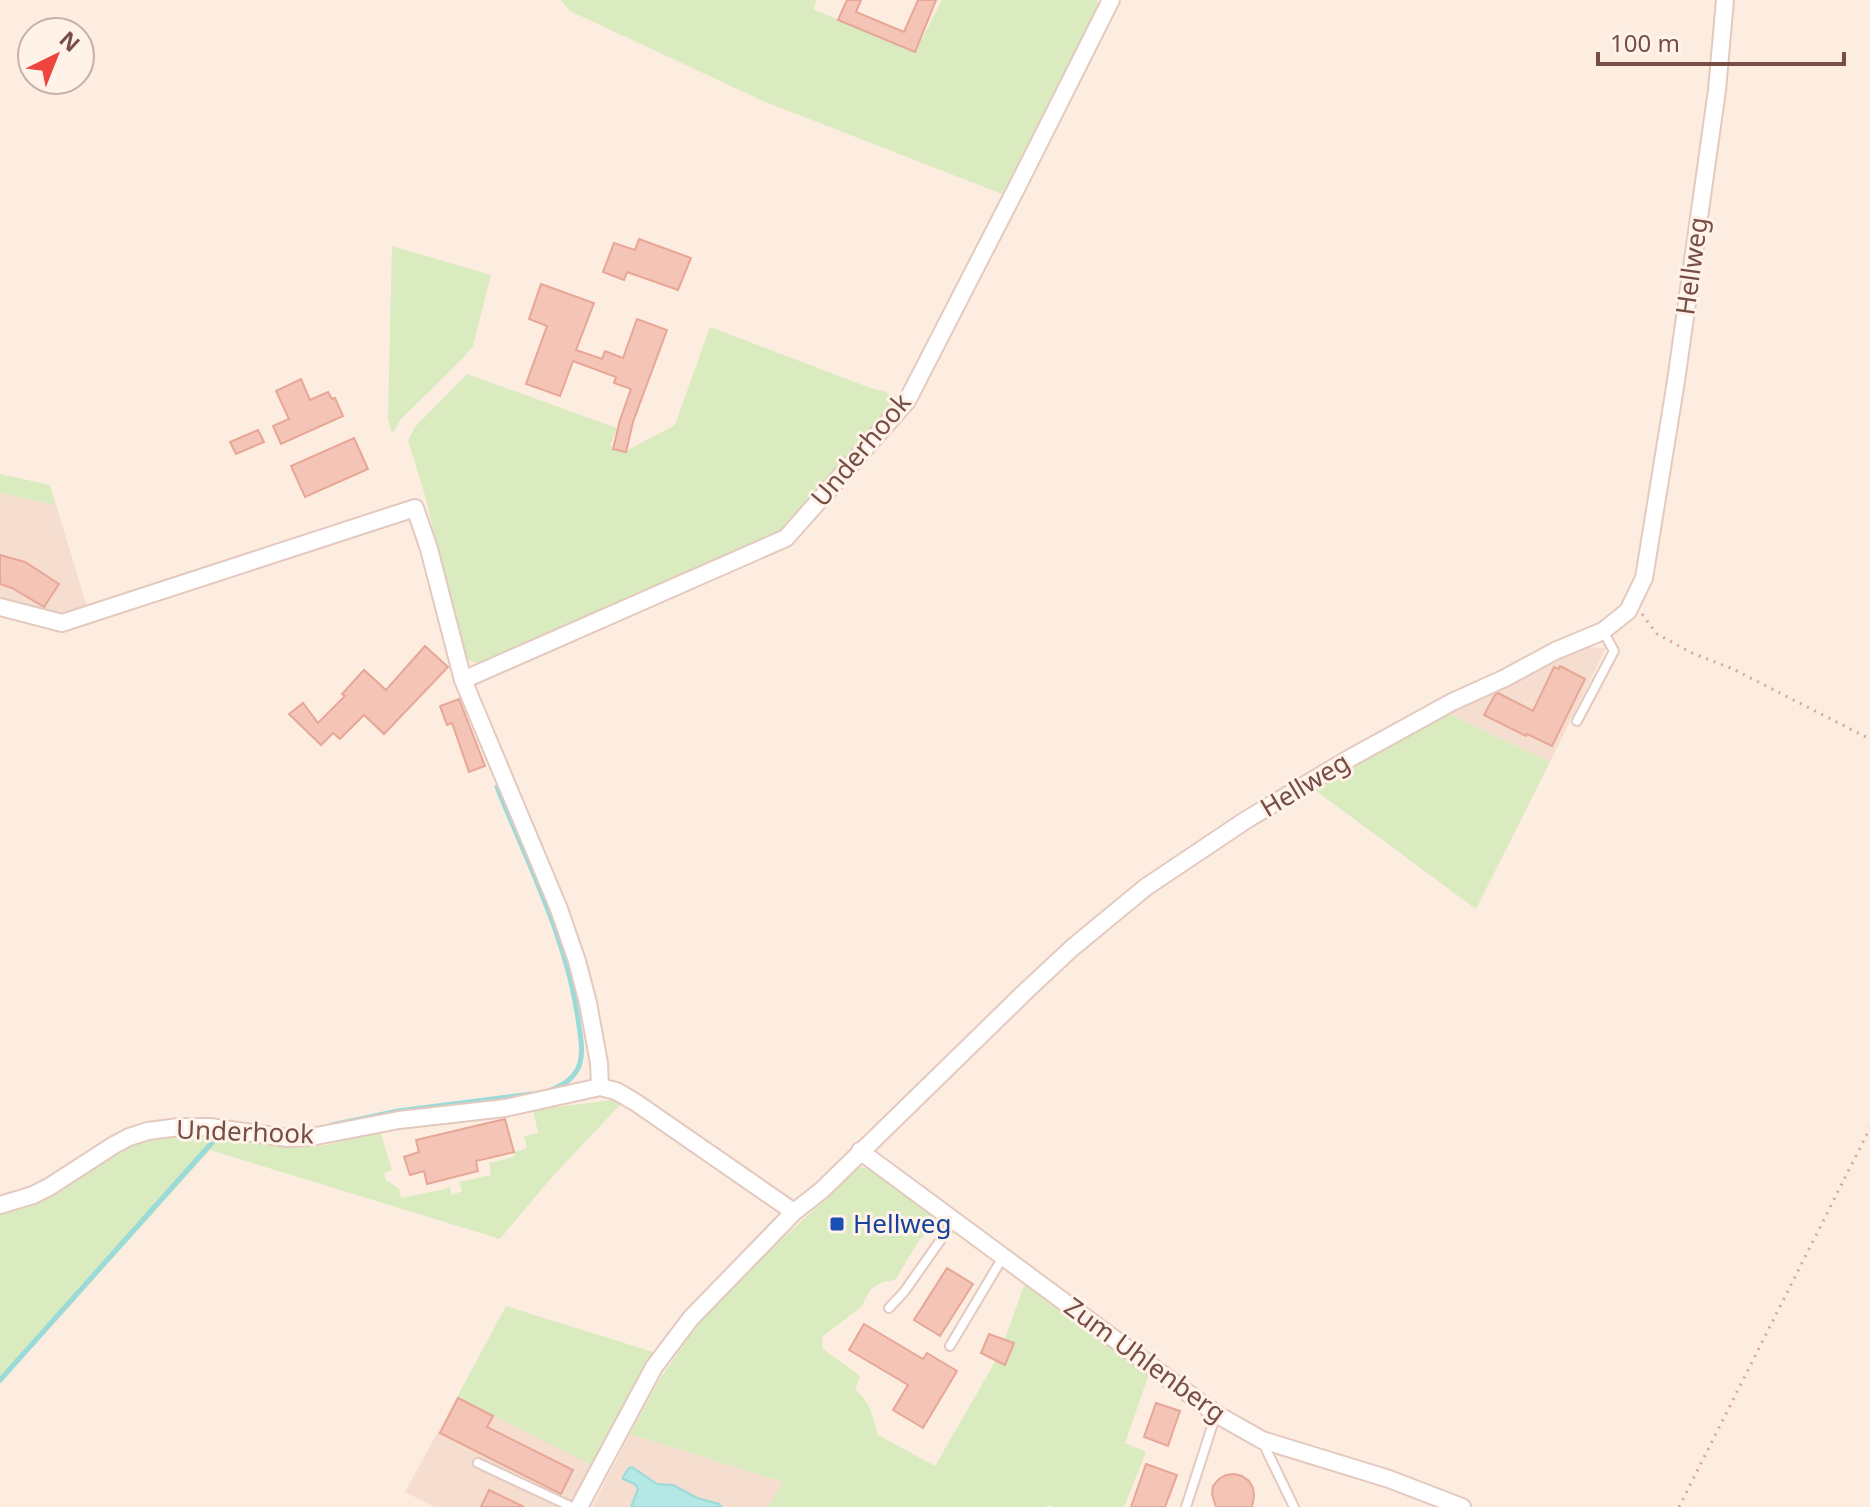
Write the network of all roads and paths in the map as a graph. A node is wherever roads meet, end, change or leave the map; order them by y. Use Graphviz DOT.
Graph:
graph roads {
  1 [pos="1111,0"];
  2 [pos="1725,0"];
  3 [pos="1633,602"];
  4 [pos="0,607"];
  5 [pos="1603,631"];
  6 [pos="463,680"];
  7 [pos="1577,721"];
  8 [pos="1870,739"];
  9 [pos="600,1087"];
  10 [pos="1870,1128"];
  11 [pos="860,1151"];
  12 [pos="0,1205"];
  13 [pos="794,1212"];
  14 [pos="954,1221"];
  15 [pos="1003,1257"];
  16 [pos="889,1308"];
  17 [pos="950,1346"];
  18 [pos="1216,1414"];
  19 [pos="1262,1440"];
  20 [pos="478,1463"];
  21 [pos="572,1507"];
  22 [pos="579,1507"];
  23 [pos="1186,1507"];
  24 [pos="1294,1507"];
  25 [pos="1462,1507"];
  26 [pos="1679,1507"];
  1 -- 6 [label="street, Underhook"];
  2 -- 3 [label="street, Hellweg"];
  3 -- 5 [label="street, Hellweg"];
  3 -- 8 [label="path"];
  4 -- 6 [label="street"];
  5 -- 7 [label="lane"];
  5 -- 11 [label="street, Hellweg"];
  6 -- 9 [label="street"];
  9 -- 12 [label="street, Underhook"];
  9 -- 13 [label="street"];
  10 -- 26 [label="path"];
  11 -- 13 [label="street, Hellweg"];
  11 -- 14 [label="street, Zum Uhlenberg"];
  13 -- 22 [label="street, Hellweg"];
  14 -- 15 [label="street, Zum Uhlenberg"];
  14 -- 16 [label="lane"];
  15 -- 17 [label="lane"];
  15 -- 18 [label="street, Zum Uhlenberg"];
  18 -- 19 [label="street, Zum Uhlenberg"];
  18 -- 23 [label="lane"];
  19 -- 24 [label="lane"];
  19 -- 25 [label="street, Zum Uhlenberg"];
  20 -- 21 [label="lane"];
}
